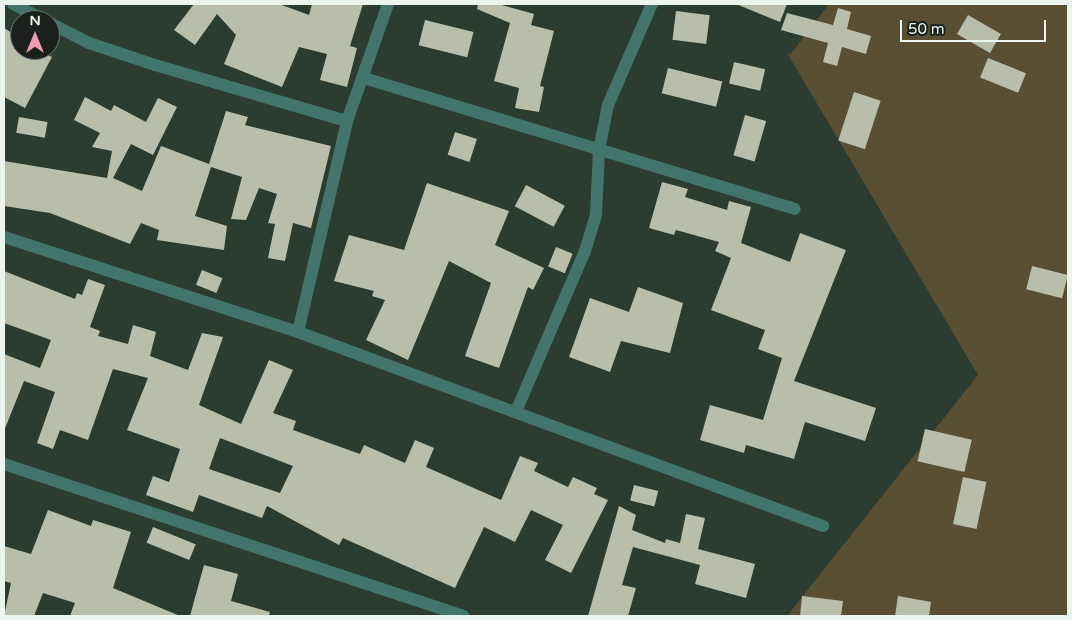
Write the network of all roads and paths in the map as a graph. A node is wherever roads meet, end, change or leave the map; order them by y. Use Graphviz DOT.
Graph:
graph roads {
  1 [pos="13,4"];
  2 [pos="388,4"];
  3 [pos="652,4"];
  4 [pos="25,10"];
  5 [pos="60,28"];
  6 [pos="364,78"];
  7 [pos="347,121"];
  8 [pos="599,150"];
  9 [pos="795,209"];
  10 [pos="4,237"];
  11 [pos="298,332"];
  12 [pos="517,409"];
  13 [pos="4,464"];
  14 [pos="823,526"];
  15 [pos="463,616"];
  1 -- 4 [label="street"];
  2 -- 6 [label="street"];
  3 -- 8 [label="street"];
  5 -- 7 [label="street"];
  6 -- 7 [label="street"];
  6 -- 8 [label="street"];
  7 -- 11 [label="street"];
  8 -- 9 [label="street"];
  8 -- 12 [label="street"];
  10 -- 11 [label="street"];
  11 -- 12 [label="street"];
  12 -- 14 [label="street"];
  13 -- 15 [label="street"];
}
